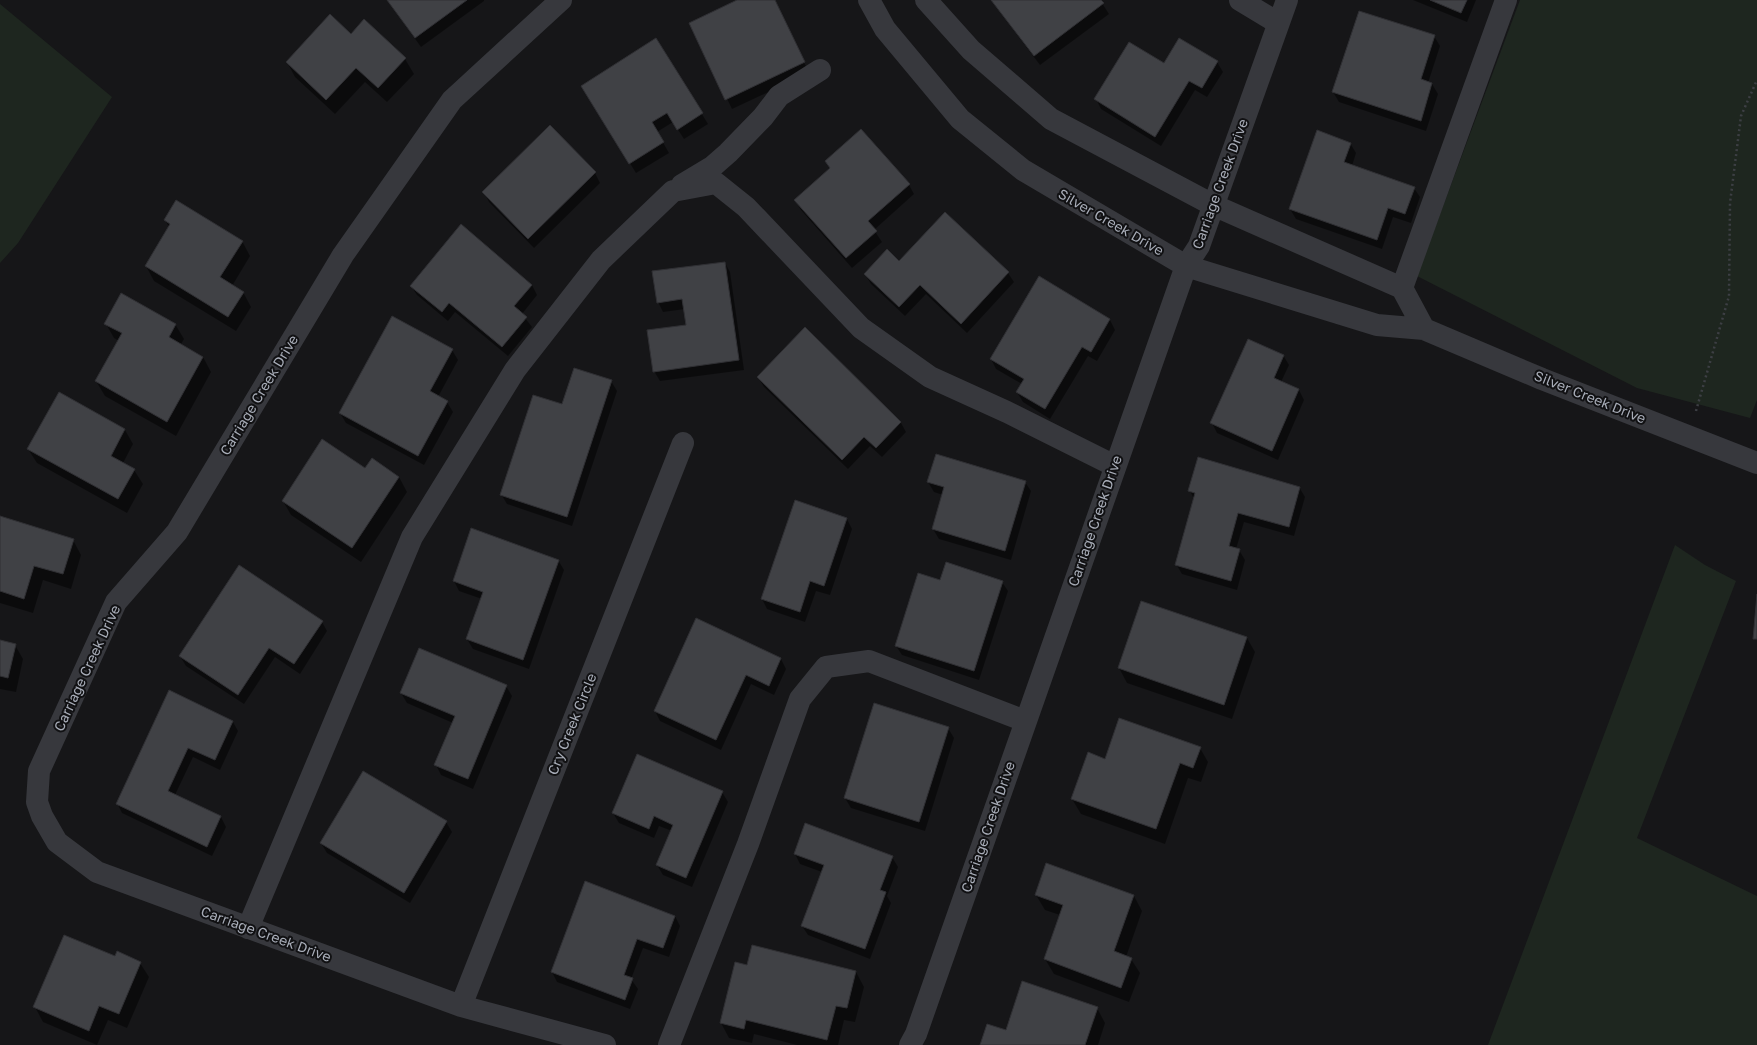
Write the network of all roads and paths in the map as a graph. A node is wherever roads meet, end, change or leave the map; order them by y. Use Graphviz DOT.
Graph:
graph roads {
  1 [pos="561,0"];
  2 [pos="869,0"];
  3 [pos="926,0"];
  4 [pos="1240,0"];
  5 [pos="1287,0"];
  6 [pos="1506,0"];
  7 [pos="1278,23"];
  8 [pos="820,70"];
  9 [pos="1757,80"];
  10 [pos="673,191"];
  11 [pos="1213,205"];
  12 [pos="1186,266"];
  13 [pos="1402,288"];
  14 [pos="1424,329"];
  15 [pos="1689,437"];
  16 [pos="683,443"];
  17 [pos="1756,460"];
  18 [pos="1114,466"];
  19 [pos="1025,721"];
  20 [pos="248,928"];
  21 [pos="461,1006"];
  22 [pos="605,1045"];
  23 [pos="669,1045"];
  24 [pos="910,1045"];
  1 -- 20 [label="street, Carriage Creek Drive"];
  2 -- 12 [label="street, Silver Creek Drive"];
  3 -- 11 [label="street"];
  4 -- 7 [label="street"];
  5 -- 7 [label="street, Carriage Creek Drive"];
  6 -- 13 [label="street"];
  7 -- 11 [label="street, Carriage Creek Drive"];
  8 -- 10 [label="street"];
  9 -- 15 [label="path"];
  10 -- 18 [label="street"];
  10 -- 20 [label="street"];
  11 -- 12 [label="street, Carriage Creek Drive"];
  11 -- 13 [label="street"];
  12 -- 14 [label="street, Silver Creek Drive"];
  12 -- 18 [label="street, Carriage Creek Drive"];
  13 -- 14 [label="street"];
  14 -- 15 [label="street, Silver Creek Drive"];
  15 -- 17 [label="street, Silver Creek Drive"];
  16 -- 21 [label="street, Cry Creek Circle"];
  18 -- 19 [label="street, Carriage Creek Drive"];
  19 -- 23 [label="street"];
  19 -- 24 [label="street, Carriage Creek Drive"];
  20 -- 21 [label="street, Carriage Creek Drive"];
  21 -- 22 [label="street, Carriage Creek Drive"];
}
